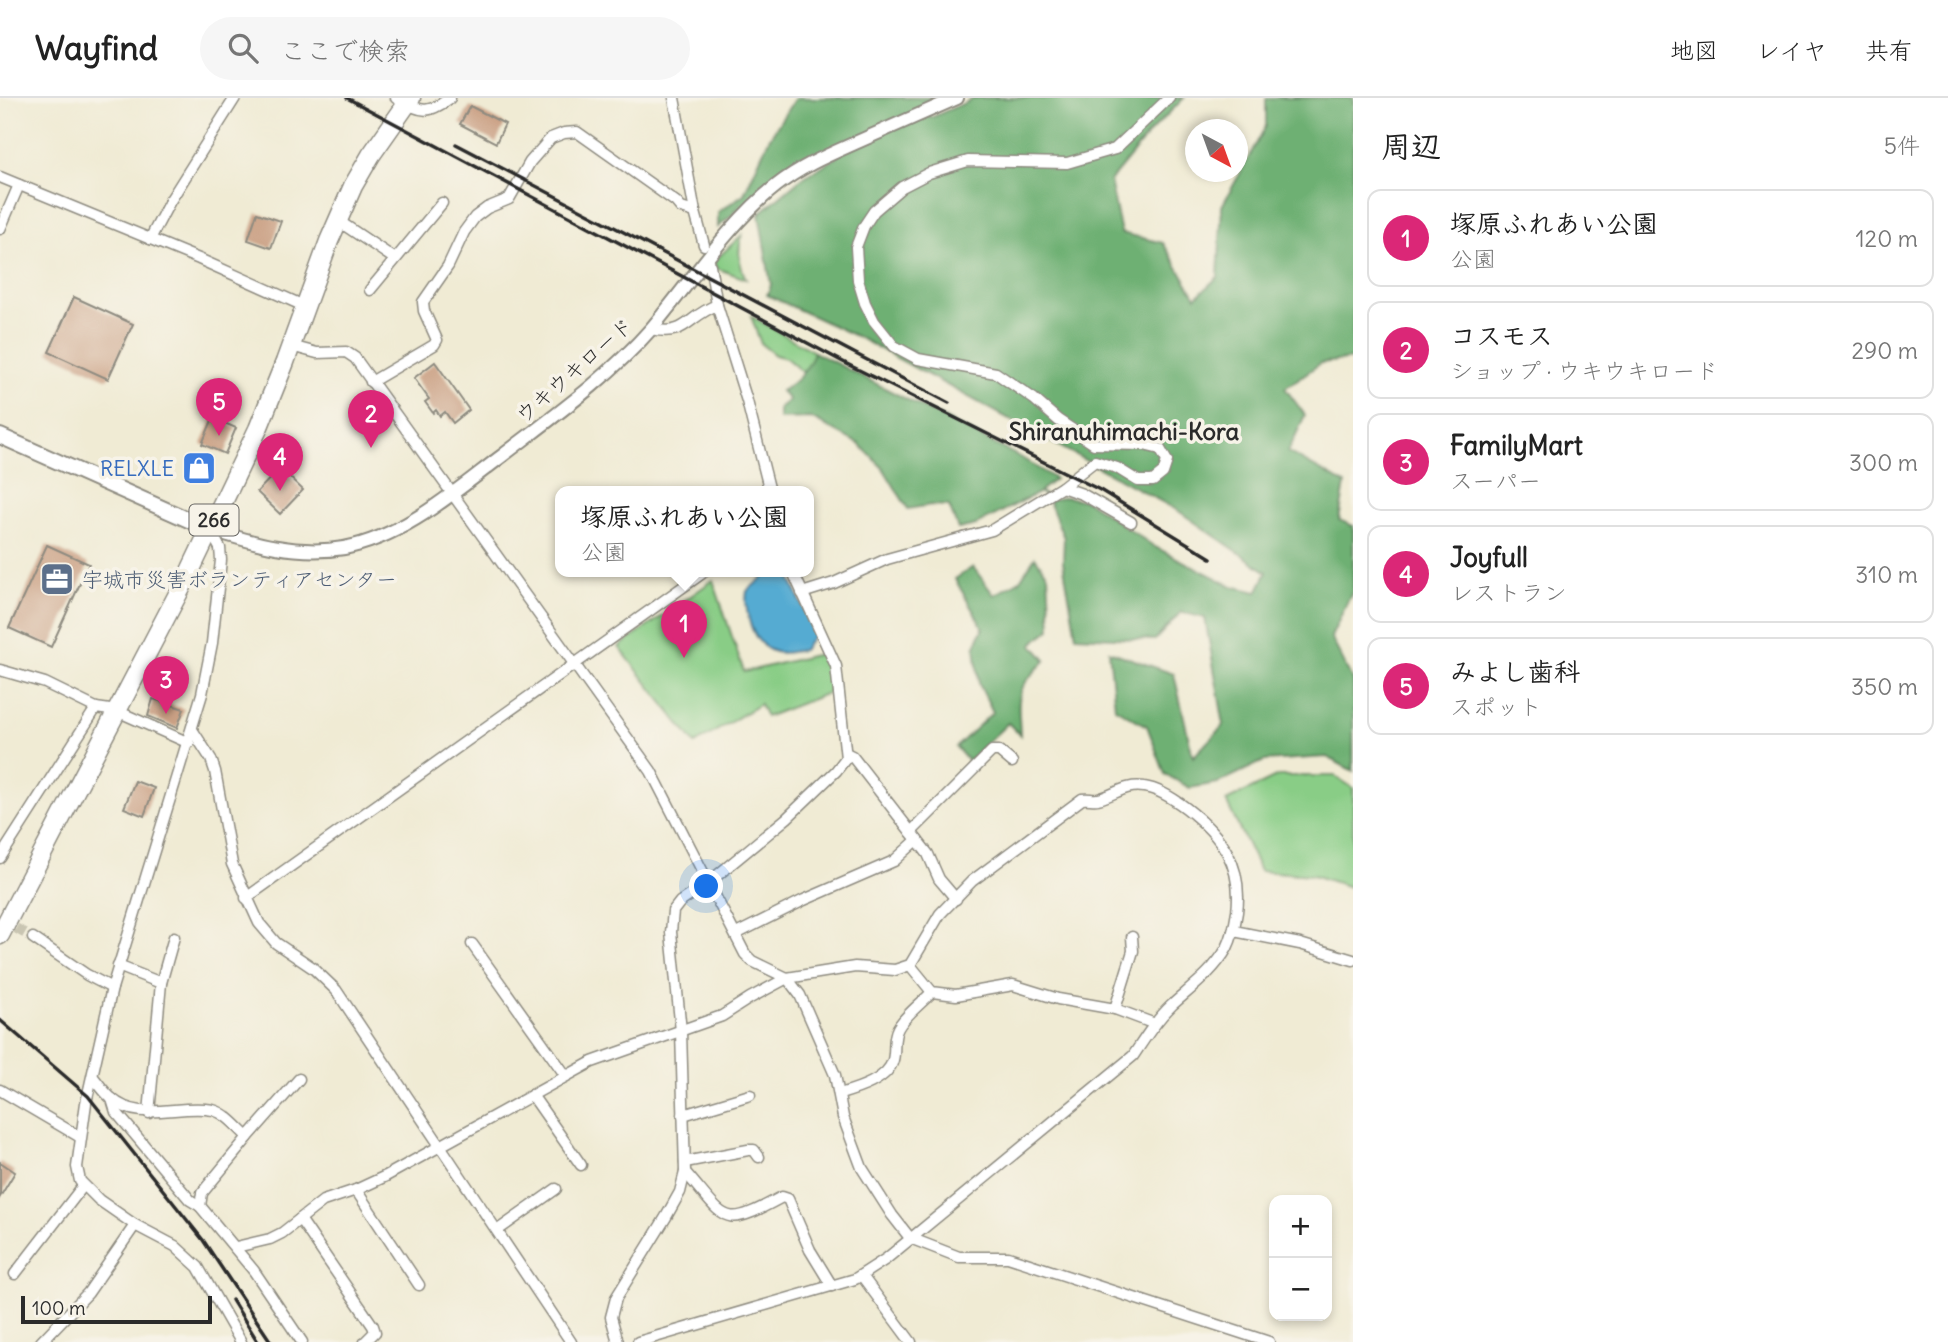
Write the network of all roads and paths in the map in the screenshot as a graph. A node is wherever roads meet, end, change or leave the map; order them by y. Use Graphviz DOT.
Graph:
graph roads {
  1 [pos="235,98"];
  2 [pos="450,98"];
  3 [pos="674,98"];
  4 [pos="957,98"];
  5 [pos="1170,98"];
  6 [pos="405,100"];
  7 [pos="0,177"];
  8 [pos="19,185"];
  9 [pos="442,203"];
  10 [pos="695,212"];
  11 [pos="337,220"];
  12 [pos="0,229"];
  13 [pos="150,239"];
  14 [pos="704,245"];
  15 [pos="395,259"];
  16 [pos="710,265"];
  17 [pos="370,290"];
  18 [pos="717,305"];
  19 [pos="304,306"];
  20 [pos="651,328"];
  21 [pos="290,346"];
  22 [pos="371,382"];
  23 [pos="0,436"];
  24 [pos="768,486"];
  25 [pos="1062,487"];
  26 [pos="451,494"];
  27 [pos="1131,522"];
  28 [pos="209,529"];
  29 [pos="698,577"];
  30 [pos="795,577"];
  31 [pos="802,593"];
  32 [pos="575,664"];
  33 [pos="0,670"];
  34 [pos="96,708"];
  35 [pos="117,710"];
  36 [pos="193,731"];
  37 [pos="189,743"];
  38 [pos="846,753"];
  39 [pos="1012,762"];
  40 [pos="914,836"];
  41 [pos="0,858"];
  42 [pos="708,883"];
  43 [pos="246,898"];
  44 [pos="956,899"];
  45 [pos="1234,931"];
  46 [pos="736,934"];
  47 [pos="0,935"];
  48 [pos="174,937"];
  49 [pos="1132,937"];
  50 [pos="33,938"];
  51 [pos="472,944"];
  52 [pos="1353,960"];
  53 [pos="910,965"];
  54 [pos="118,966"];
  55 [pos="788,978"];
  56 [pos="160,983"];
  57 [pos="112,988"];
  58 [pos="932,992"];
  59 [pos="1115,1009"];
  60 [pos="1155,1024"];
  61 [pos="681,1031"];
  62 [pos="566,1076"];
  63 [pos="93,1077"];
  64 [pos="299,1079"];
  65 [pos="0,1090"];
  66 [pos="840,1094"];
  67 [pos="532,1095"];
  68 [pos="750,1095"];
  69 [pos="112,1099"];
  70 [pos="149,1113"];
  71 [pos="683,1115"];
  72 [pos="80,1137"];
  73 [pos="248,1137"];
  74 [pos="440,1145"];
  75 [pos="759,1157"];
  76 [pos="581,1165"];
  77 [pos="685,1167"];
  78 [pos="83,1186"];
  79 [pos="556,1189"];
  80 [pos="356,1190"];
  81 [pos="200,1206"];
  82 [pos="300,1219"];
  83 [pos="135,1224"];
  84 [pos="498,1230"];
  85 [pos="910,1238"];
  86 [pos="236,1247"];
  87 [pos="15,1274"];
  88 [pos="862,1276"];
  89 [pos="419,1285"];
  90 [pos="832,1286"];
  91 [pos="41,1342"];
  92 [pos="241,1342"];
  93 [pos="302,1342"];
  94 [pos="365,1342"];
  95 [pos="571,1342"];
  96 [pos="618,1342"];
  97 [pos="638,1342"];
  98 [pos="911,1342"];
  99 [pos="1269,1342"];
  1 -- 13 [label="street"];
  2 -- 6 [label="street"];
  3 -- 10 [label="street"];
  4 -- 20 [label="street, ウキウキロード"];
  5 -- 25 [label="street"];
  6 -- 11 [label="highway, 266"];
  7 -- 8 [label="street"];
  8 -- 12 [label="street"];
  8 -- 13 [label="street"];
  9 -- 15 [label="street"];
  10 -- 14 [label="street"];
  10 -- 22 [label="street"];
  11 -- 15 [label="street"];
  11 -- 19 [label="highway, 266"];
  13 -- 19 [label="street"];
  15 -- 17 [label="street"];
  16 -- 18 [label="street"];
  18 -- 20 [label="street"];
  18 -- 24 [label="street"];
  19 -- 21 [label="highway, 266"];
  20 -- 26 [label="street, ウキウキロード"];
  21 -- 22 [label="street"];
  21 -- 28 [label="highway, 266"];
  22 -- 26 [label="street"];
  23 -- 28 [label="main road"];
  25 -- 27 [label="street"];
  25 -- 31 [label="street"];
  26 -- 28 [label="street, ウキウキロード"];
  26 -- 32 [label="street"];
  28 -- 35 [label="highway, 266"];
  28 -- 36 [label="street"];
  29 -- 32 [label="street"];
  30 -- 31 [label="street"];
  31 -- 38 [label="street"];
  32 -- 42 [label="street"];
  32 -- 43 [label="street"];
  33 -- 34 [label="street"];
  34 -- 35 [label="street"];
  34 -- 41 [label="street"];
  35 -- 37 [label="street"];
  35 -- 47 [label="highway, 266"];
  36 -- 37 [label="street"];
  36 -- 43 [label="street"];
  37 -- 54 [label="street"];
  38 -- 40 [label="street"];
  38 -- 42 [label="street"];
  39 -- 40 [label="street"];
  40 -- 44 [label="street"];
  40 -- 46 [label="street"];
  42 -- 46 [label="street"];
  42 -- 61 [label="street"];
  43 -- 74 [label="street"];
  44 -- 45 [label="street"];
  44 -- 53 [label="street"];
  45 -- 52 [label="street"];
  45 -- 60 [label="street"];
  46 -- 55 [label="street"];
  48 -- 56 [label="street"];
  49 -- 59 [label="street"];
  50 -- 57 [label="street"];
  51 -- 62 [label="street"];
  53 -- 55 [label="street"];
  53 -- 58 [label="street"];
  54 -- 56 [label="street"];
  54 -- 57 [label="street"];
  55 -- 61 [label="street"];
  55 -- 66 [label="street"];
  56 -- 70 [label="street"];
  57 -- 63 [label="street"];
  58 -- 59 [label="street"];
  58 -- 66 [label="street"];
  59 -- 60 [label="street"];
  60 -- 85 [label="street"];
  61 -- 62 [label="street"];
  61 -- 71 [label="street"];
  62 -- 67 [label="street"];
  63 -- 69 [label="street"];
  63 -- 72 [label="street"];
  64 -- 73 [label="street"];
  65 -- 72 [label="street"];
  66 -- 85 [label="street"];
  67 -- 74 [label="street"];
  67 -- 76 [label="street"];
  68 -- 71 [label="street"];
  69 -- 70 [label="street"];
  69 -- 81 [label="street"];
  70 -- 73 [label="street"];
  71 -- 77 [label="street"];
  72 -- 78 [label="street"];
  73 -- 81 [label="street"];
  74 -- 80 [label="street"];
  74 -- 84 [label="street"];
  75 -- 77 [label="street"];
  77 -- 90 [label="street"];
  77 -- 96 [label="street"];
  78 -- 83 [label="street"];
  78 -- 87 [label="street"];
  79 -- 84 [label="street"];
  80 -- 82 [label="street"];
  80 -- 89 [label="street"];
  81 -- 86 [label="street"];
  82 -- 86 [label="street"];
  82 -- 94 [label="street"];
  83 -- 91 [label="street"];
  83 -- 92 [label="street"];
  84 -- 95 [label="street"];
  85 -- 88 [label="street"];
  85 -- 99 [label="street"];
  86 -- 93 [label="street"];
  88 -- 90 [label="street"];
  88 -- 98 [label="street"];
  90 -- 97 [label="street"];
}
